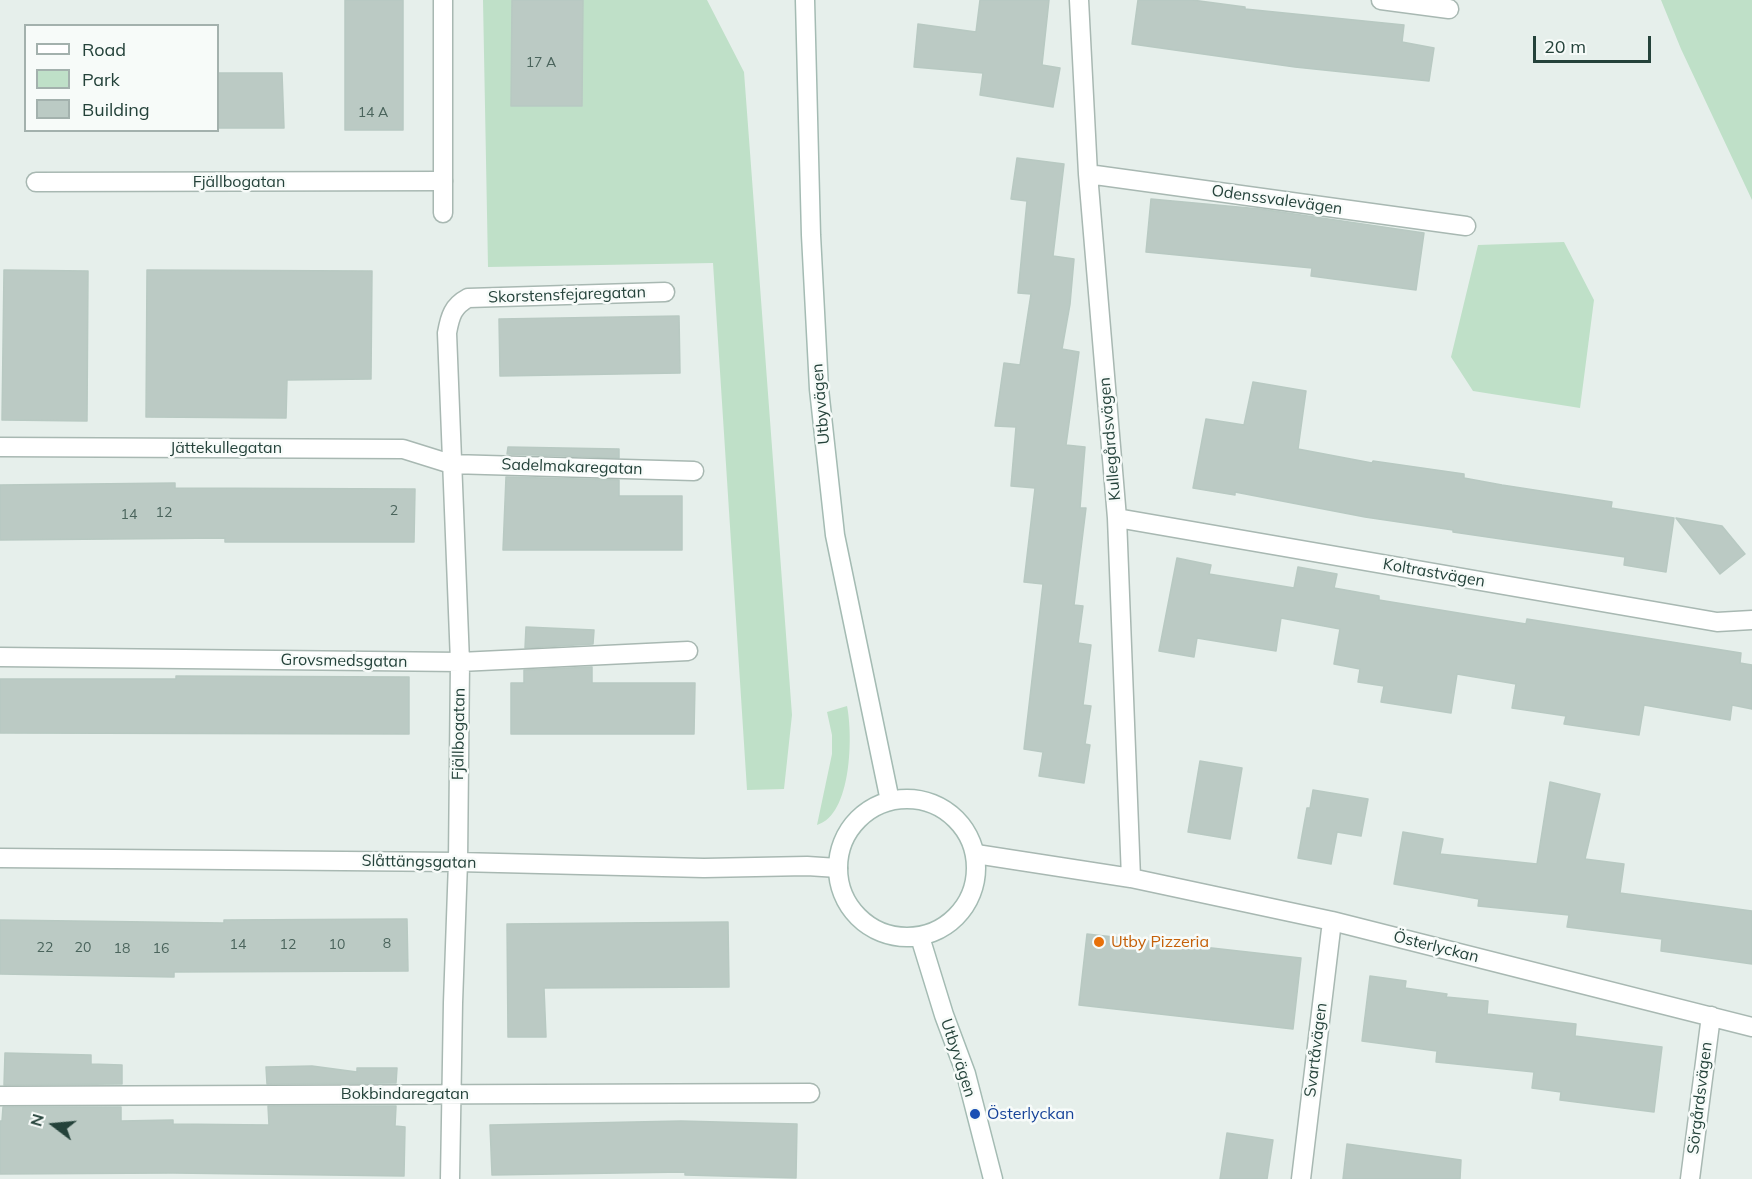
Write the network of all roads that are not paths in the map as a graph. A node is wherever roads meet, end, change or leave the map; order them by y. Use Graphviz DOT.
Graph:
graph roads {
  1 [pos="443,0"];
  2 [pos="805,0"];
  3 [pos="1078,0"];
  4 [pos="1381,0"];
  5 [pos="1449,9"];
  6 [pos="1088,174"];
  7 [pos="442,180"];
  8 [pos="36,182"];
  9 [pos="443,213"];
  10 [pos="1466,226"];
  11 [pos="665,292"];
  12 [pos="468,298"];
  13 [pos="0,447"];
  14 [pos="451,464"];
  15 [pos="694,471"];
  16 [pos="1117,518"];
  17 [pos="1752,620"];
  18 [pos="688,651"];
  19 [pos="0,657"];
  20 [pos="460,662"];
  21 [pos="890,801"];
  22 [pos="976,854"];
  23 [pos="0,858"];
  24 [pos="458,862"];
  25 [pos="838,868"];
  26 [pos="1131,878"];
  27 [pos="1332,921"];
  28 [pos="920,937"];
  29 [pos="1711,1016"];
  30 [pos="1752,1027"];
  31 [pos="451,1093"];
  32 [pos="810,1093"];
  33 [pos="0,1096"];
  34 [pos="450,1179"];
  35 [pos="993,1179"];
  36 [pos="1301,1179"];
  37 [pos="1690,1179"];
  1 -- 7 [label="street"];
  2 -- 21 [label="street, Utbyvägen"];
  3 -- 6 [label="street, Kullegårdsvägen"];
  4 -- 5 [label="street"];
  6 -- 10 [label="street, Odenssvalevägen"];
  6 -- 16 [label="street, Kullegårdsvägen"];
  7 -- 8 [label="street, Fjällbogatan"];
  7 -- 9 [label="street"];
  11 -- 12 [label="street, Skorstensfejaregatan"];
  12 -- 14 [label="street, Fjällbogatan"];
  13 -- 14 [label="street, Jättekullegatan"];
  14 -- 15 [label="street, Sadelmakaregatan"];
  14 -- 20 [label="street, Fjällbogatan"];
  16 -- 17 [label="street, Koltrastvägen"];
  16 -- 26 [label="street, Kullegårdsvägen"];
  18 -- 20 [label="street, Grovsmedsgatan"];
  19 -- 20 [label="street, Grovsmedsgatan"];
  20 -- 24 [label="street, Fjällbogatan"];
  21 -- 22 [label="street"];
  21 -- 25 [label="street"];
  22 -- 26 [label="street, Österlyckan"];
  22 -- 28 [label="street"];
  23 -- 24 [label="street, Slåttängsgatan"];
  24 -- 25 [label="street, Slåttängsgatan"];
  24 -- 31 [label="street, Fjällbogatan"];
  25 -- 28 [label="street"];
  26 -- 27 [label="street, Österlyckan"];
  27 -- 29 [label="street, Österlyckan"];
  27 -- 36 [label="street, Svartåvägen"];
  28 -- 35 [label="street, Utbyvägen"];
  29 -- 30 [label="street, Österlyckan"];
  29 -- 37 [label="street, Sörgårdsvägen"];
  31 -- 32 [label="street, Bokbindaregatan"];
  31 -- 33 [label="street, Bokbindaregatan"];
  31 -- 34 [label="street, Fjällbogatan"];
}
